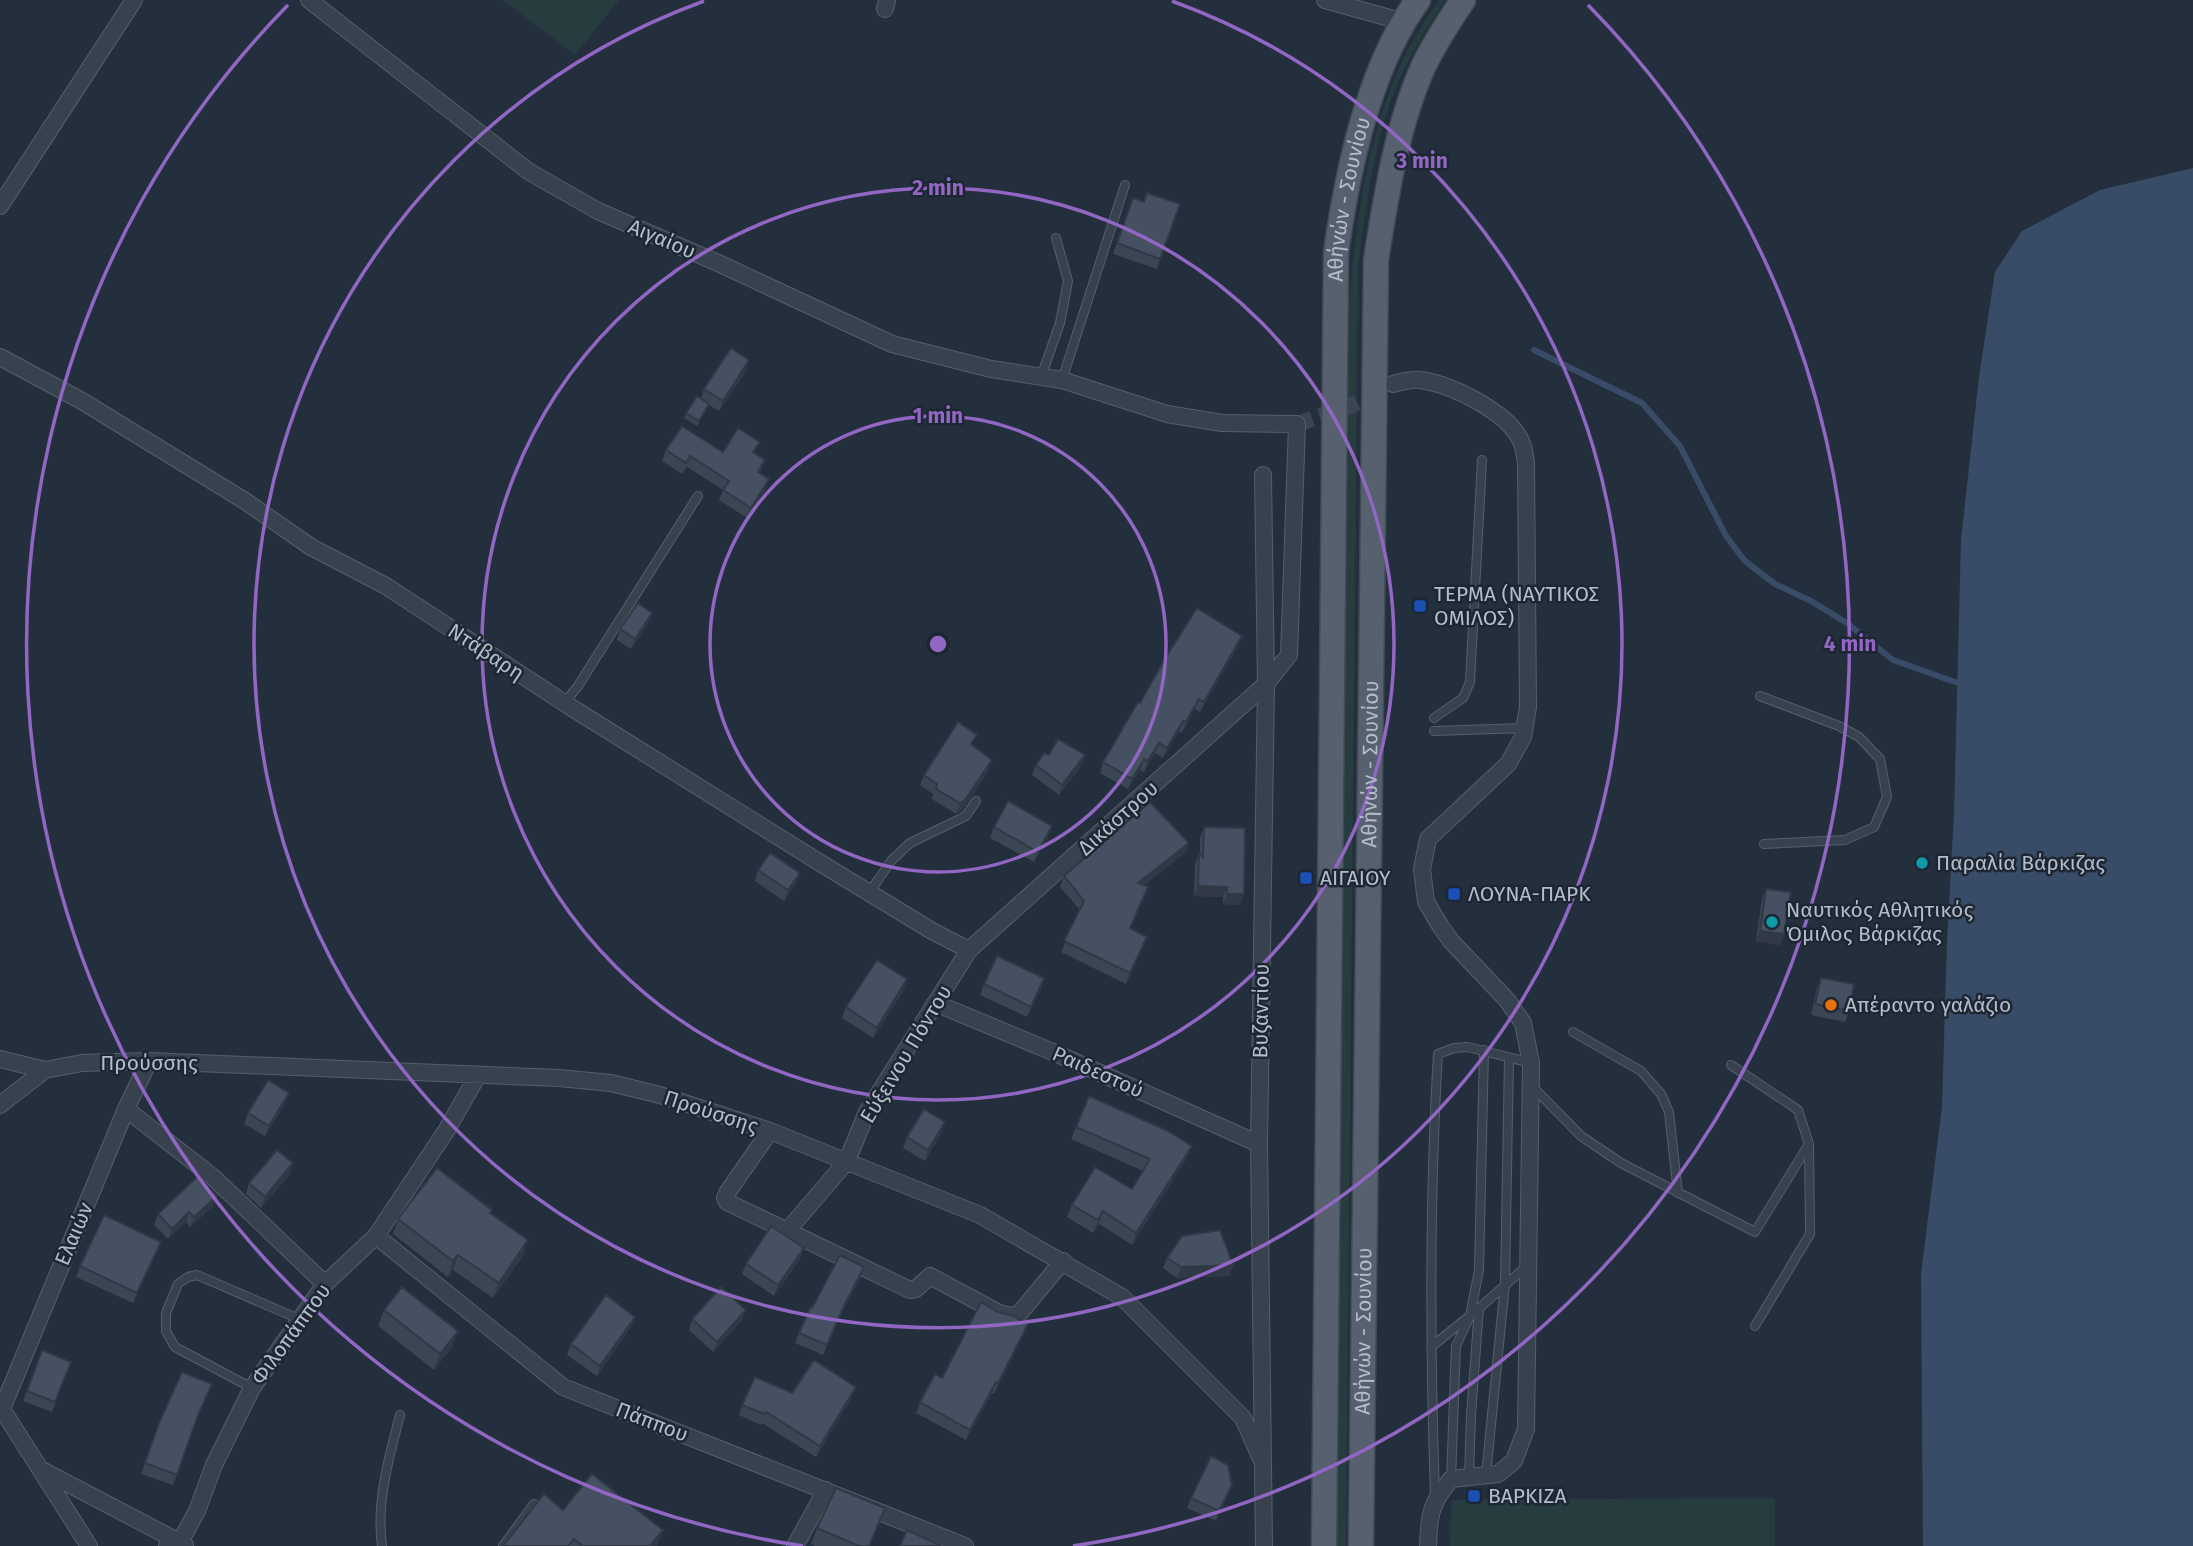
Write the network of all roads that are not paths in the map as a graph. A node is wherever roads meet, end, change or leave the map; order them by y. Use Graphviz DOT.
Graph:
graph roads {
  1 [pos="134,0"];
  2 [pos="309,0"];
  3 [pos="1325,0"];
  4 [pos="1418,0"];
  5 [pos="1463,0"];
  6 [pos="1404,22"];
  7 [pos="1125,186"];
  8 [pos="0,206"];
  9 [pos="1056,238"];
  10 [pos="0,357"];
  11 [pos="1041,377"];
  12 [pos="1062,380"];
  13 [pos="1393,384"];
  14 [pos="1482,460"];
  15 [pos="1263,475"];
  16 [pos="698,496"];
  17 [pos="1266,684"];
  18 [pos="1760,696"];
  19 [pos="564,703"];
  20 [pos="1434,718"];
  21 [pos="1525,727"];
  22 [pos="1434,731"];
  23 [pos="976,802"];
  24 [pos="1764,844"];
  25 [pos="869,893"];
  26 [pos="970,950"];
  27 [pos="935,1003"];
  28 [pos="1573,1032"];
  29 [pos="1484,1050"];
  30 [pos="1509,1058"];
  31 [pos="0,1059"];
  32 [pos="149,1061"];
  33 [pos="1531,1063"];
  34 [pos="1731,1065"];
  35 [pos="45,1070"];
  36 [pos="478,1075"];
  37 [pos="1530,1085"];
  38 [pos="0,1105"];
  39 [pos="126,1109"];
  40 [pos="769,1131"];
  41 [pos="1259,1144"];
  42 [pos="1808,1144"];
  43 [pos="847,1161"];
  44 [pos="1678,1193"];
  45 [pos="788,1230"];
  46 [pos="376,1236"];
  47 [pos="1063,1261"];
  48 [pos="1528,1265"];
  49 [pos="325,1284"];
  50 [pos="1505,1284"];
  51 [pos="1479,1308"];
  52 [pos="1470,1316"];
  53 [pos="299,1319"];
  54 [pos="1755,1326"];
  55 [pos="1431,1347"];
  56 [pos="252,1388"];
  57 [pos="1,1407"];
  58 [pos="400,1415"];
  59 [pos="1262,1463"];
  60 [pos="40,1469"];
  61 [pos="1486,1475"];
  62 [pos="1469,1478"];
  63 [pos="1451,1479"];
  64 [pos="826,1490"];
  65 [pos="1435,1499"];
  66 [pos="534,1504"];
  67 [pos="178,1545"];
  68 [pos="89,1546"];
  69 [pos="382,1546"];
  70 [pos="503,1546"];
  71 [pos="795,1546"];
  72 [pos="965,1546"];
  73 [pos="1264,1546"];
  74 [pos="1324,1546"];
  75 [pos="1361,1546"];
  76 [pos="1428,1546"];
  1 -- 8 [label="street"];
  2 -- 11 [label="street, Αιγαίου"];
  3 -- 6 [label="street"];
  4 -- 6 [label="main road, Αθήνών - Σουνίου"];
  5 -- 75 [label="main road, Αθήνών - Σουνίου"];
  6 -- 74 [label="main road, Αθήνών - Σουνίου"];
  7 -- 12 [label="lane"];
  9 -- 11 [label="lane"];
  10 -- 19 [label="street, Ντάβαρη"];
  11 -- 12 [label="street, Αιγαίου"];
  12 -- 17 [label="street, Δικάστρου"];
  13 -- 21 [label="street"];
  14 -- 20 [label="lane"];
  15 -- 17 [label="street, Βυζαντίου"];
  16 -- 19 [label="lane"];
  17 -- 26 [label="street, Δικάστρου"];
  17 -- 41 [label="street, Βυζαντίου"];
  18 -- 24 [label="lane"];
  19 -- 25 [label="street, Ντάβαρη"];
  21 -- 22 [label="lane"];
  21 -- 33 [label="street"];
  23 -- 25 [label="lane"];
  25 -- 26 [label="street, Ντάβαρη"];
  26 -- 27 [label="street, Εύξεινου Πόντου"];
  27 -- 41 [label="street, Ραιδεστού"];
  27 -- 43 [label="street, Εύξεινου Πόντου"];
  28 -- 44 [label="lane"];
  29 -- 30 [label="lane"];
  29 -- 52 [label="lane"];
  29 -- 55 [label="lane"];
  30 -- 33 [label="lane"];
  30 -- 50 [label="lane"];
  31 -- 35 [label="street"];
  32 -- 35 [label="street, Προύσσης"];
  32 -- 36 [label="street, Προύσσης"];
  32 -- 39 [label="street, Ελαιών"];
  33 -- 37 [label="street"];
  34 -- 42 [label="lane"];
  35 -- 38 [label="street"];
  36 -- 40 [label="street, Προύσσης"];
  36 -- 46 [label="street, Φιλοπάππου"];
  37 -- 44 [label="lane"];
  37 -- 48 [label="street"];
  39 -- 49 [label="street"];
  39 -- 57 [label="street, Ελαιών"];
  40 -- 43 [label="street, Προύσσης"];
  40 -- 45 [label="street"];
  41 -- 59 [label="street, Βυζαντίου"];
  42 -- 44 [label="lane"];
  42 -- 54 [label="lane"];
  43 -- 45 [label="street, Εύξεινου Πόντου"];
  43 -- 47 [label="street, Προύσσης"];
  45 -- 47 [label="street"];
  46 -- 49 [label="street, Φιλοπάππου"];
  46 -- 64 [label="street, Πάππου"];
  47 -- 59 [label="street, Προύσσης"];
  48 -- 50 [label="lane"];
  48 -- 61 [label="street"];
  49 -- 53 [label="street, Φιλοπάππου"];
  50 -- 51 [label="lane"];
  50 -- 61 [label="lane"];
  51 -- 52 [label="lane"];
  51 -- 62 [label="lane"];
  52 -- 55 [label="lane"];
  52 -- 63 [label="lane"];
  53 -- 56 [label="street, Φιλοπάππου"];
  53 -- 56 [label="lane"];
  55 -- 65 [label="lane"];
  56 -- 67 [label="street, Φιλοπάππου"];
  57 -- 60 [label="street"];
  58 -- 69 [label="lane"];
  59 -- 73 [label="street, Βυζαντίου"];
  60 -- 67 [label="street"];
  60 -- 68 [label="street"];
  61 -- 62 [label="street"];
  62 -- 63 [label="street"];
  63 -- 65 [label="street"];
  64 -- 71 [label="street"];
  64 -- 72 [label="street, Πάππου"];
  65 -- 76 [label="street"];
  66 -- 70 [label="lane"];
}
